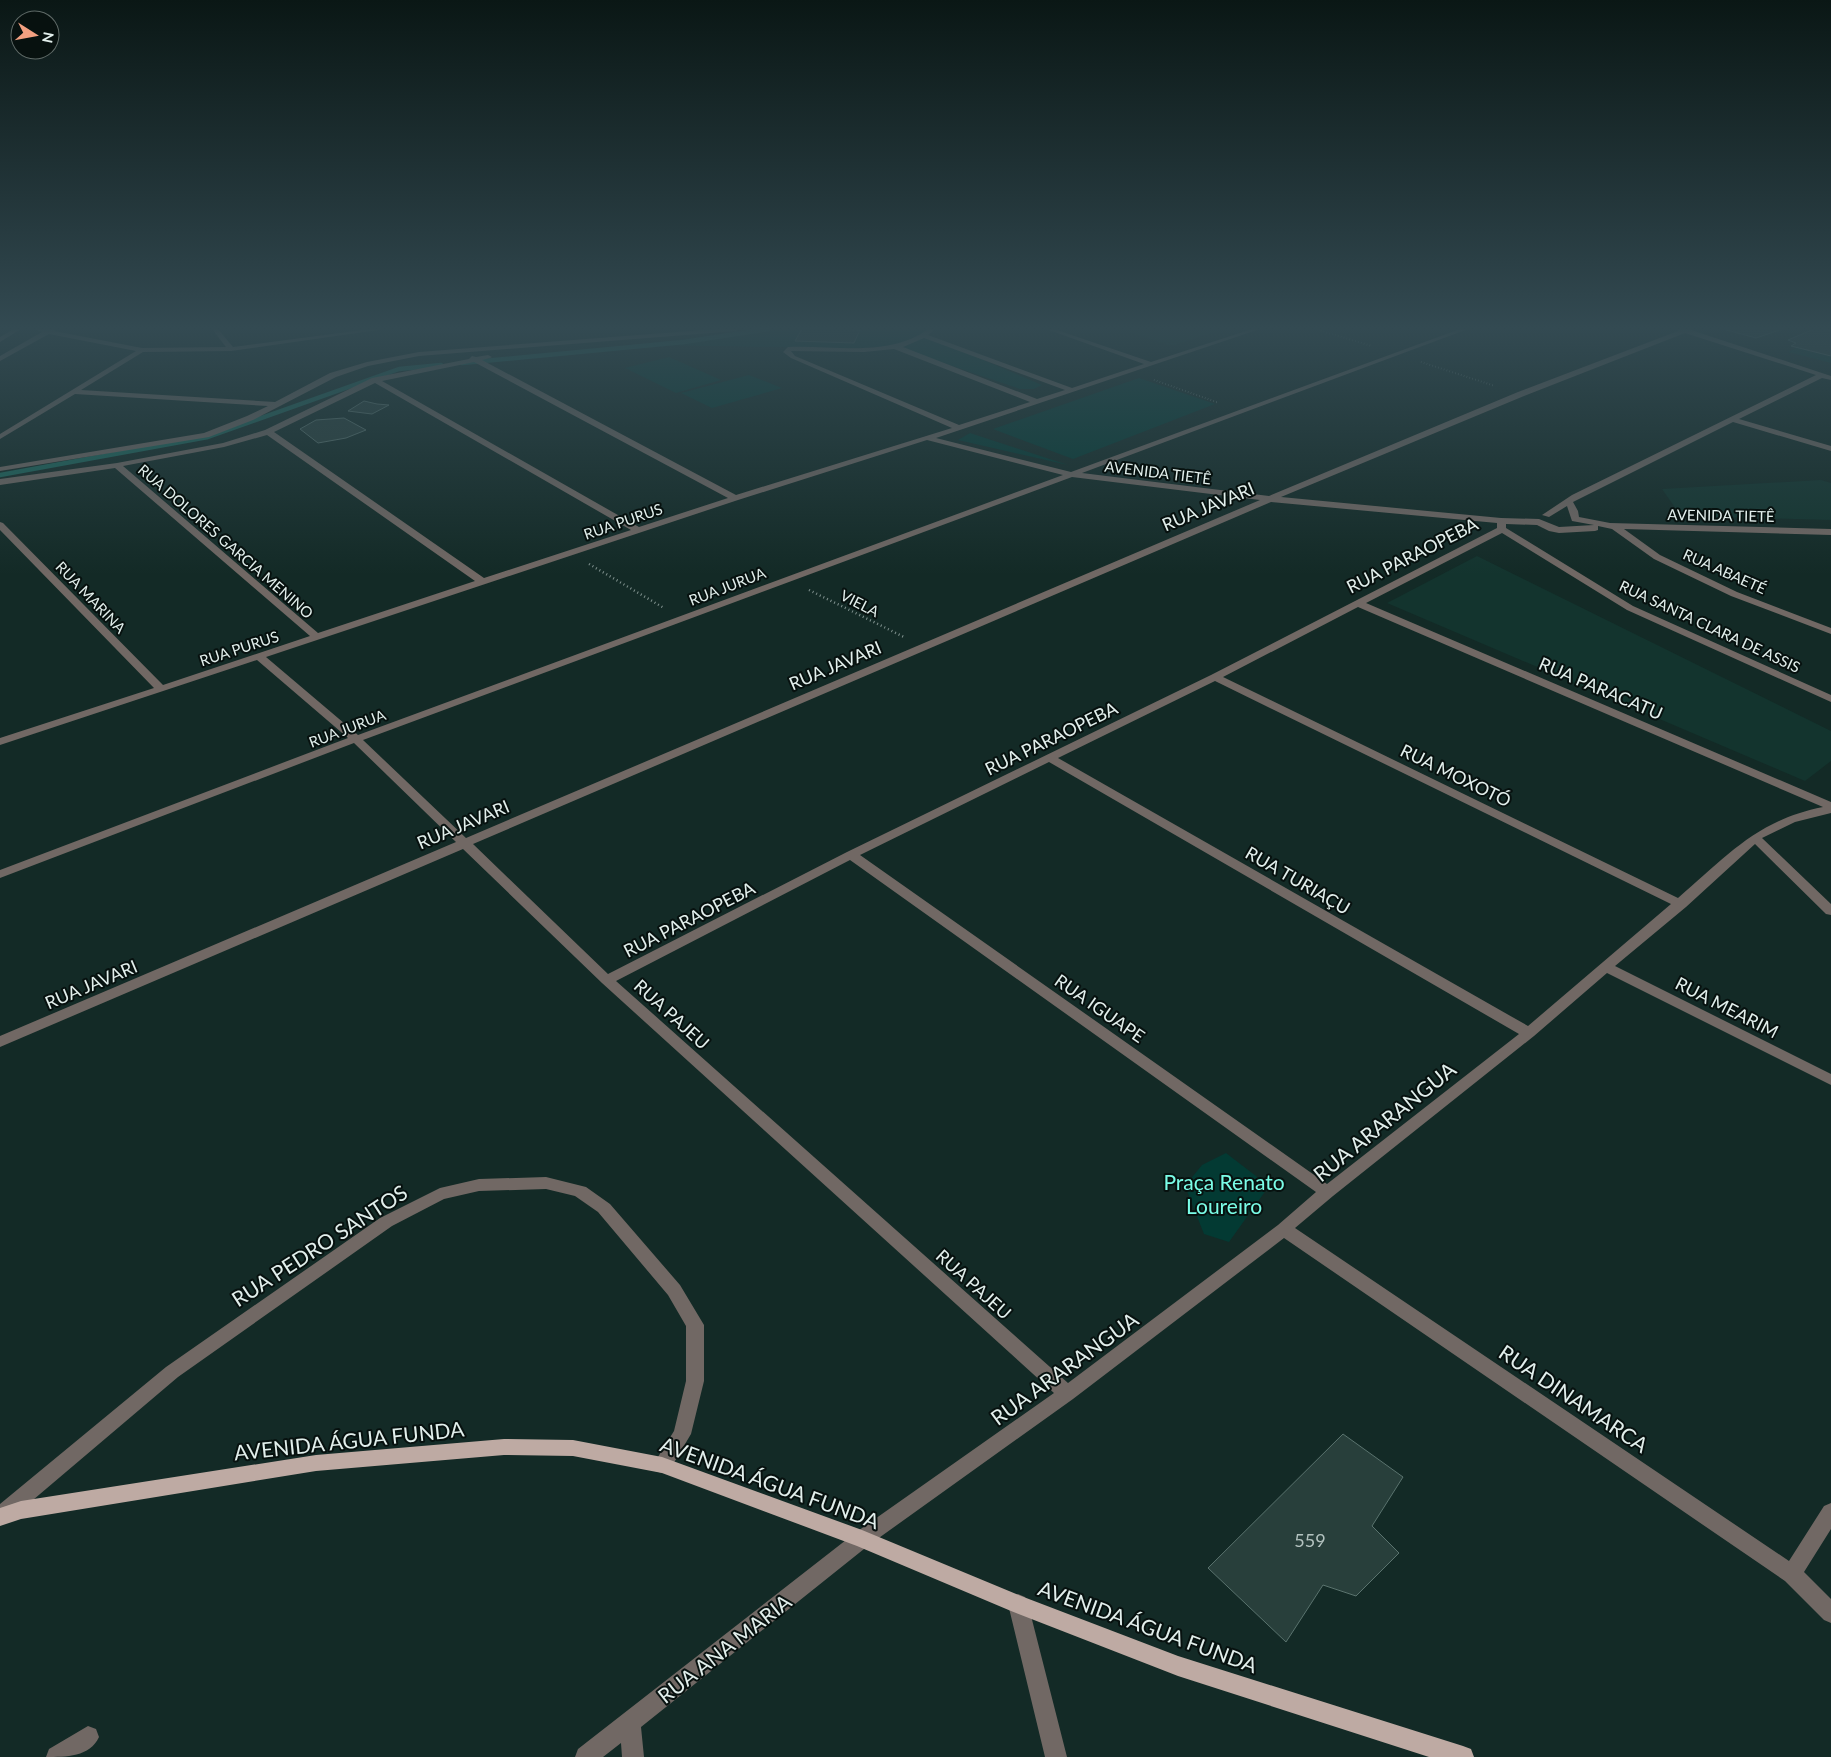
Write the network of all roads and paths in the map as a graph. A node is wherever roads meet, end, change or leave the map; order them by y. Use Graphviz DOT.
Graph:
graph roads {
  1 [pos="42,411"];
  2 [pos="261,411"];
  3 [pos="311,411"];
  4 [pos="429,411"];
  5 [pos="571,411"];
  6 [pos="919,411"];
  7 [pos="1009,411"];
  8 [pos="1242,411"];
  9 [pos="1480,411"];
  10 [pos="1754,411"];
  11 [pos="1735,420"];
  12 [pos="959,428"];
  13 [pos="268,432"];
  14 [pos="0,437"];
  15 [pos="928,438"];
  16 [pos="1831,449"];
  17 [pos="117,465"];
  18 [pos="0,469"];
  19 [pos="1074,475"];
  20 [pos="0,482"];
  21 [pos="734,498"];
  22 [pos="1270,499"];
  23 [pos="1568,501"];
  24 [pos="1546,514"];
  25 [pos="1575,519"];
  26 [pos="1539,522"];
  27 [pos="0,525"];
  28 [pos="1502,525"];
  29 [pos="1611,526"];
  30 [pos="1577,529"];
  31 [pos="638,530"];
  32 [pos="1831,532"];
  33 [pos="572,553"];
  34 [pos="788,579"];
  35 [pos="483,582"];
  36 [pos="1356,603"];
  37 [pos="682,619"];
  38 [pos="1831,631"];
  39 [pos="317,638"];
  40 [pos="922,647"];
  41 [pos="258,656"];
  42 [pos="1215,677"];
  43 [pos="161,690"];
  44 [pos="1831,699"];
  45 [pos="356,739"];
  46 [pos="0,742"];
  47 [pos="1050,758"];
  48 [pos="1831,807"];
  49 [pos="1755,838"];
  50 [pos="463,843"];
  51 [pos="851,854"];
  52 [pos="0,874"];
  53 [pos="1681,904"];
  54 [pos="1831,911"];
  55 [pos="1606,967"];
  56 [pos="607,980"];
  57 [pos="1529,1033"];
  58 [pos="0,1042"];
  59 [pos="1831,1080"];
  60 [pos="1327,1192"];
  61 [pos="1284,1229"];
  62 [pos="1067,1394"];
  63 [pos="662,1465"];
  64 [pos="1831,1512"];
  65 [pos="0,1516"];
  66 [pos="862,1540"];
  67 [pos="1792,1574"];
  68 [pos="1018,1604"];
  69 [pos="1831,1613"];
  70 [pos="630,1722"];
  71 [pos="88,1737"];
  72 [pos="57,1757"];
  73 [pos="586,1757"];
  74 [pos="633,1757"];
  75 [pos="1056,1757"];
  76 [pos="1463,1757"];
  1 -- 14 [label="street"];
  2 -- 18 [label="street"];
  3 -- 13 [label="street"];
  4 -- 31 [label="street"];
  5 -- 21 [label="street"];
  6 -- 12 [label="street"];
  7 -- 12 [label="street, RUA PURUS"];
  8 -- 19 [label="street, RUA JURUA"];
  9 -- 22 [label="street, RUA JAVARI"];
  10 -- 11 [label="street"];
  11 -- 16 [label="street"];
  11 -- 23 [label="street"];
  12 -- 15 [label="street, RUA PURUS"];
  13 -- 17 [label="street"];
  13 -- 35 [label="street"];
  15 -- 19 [label="street, AVENIDA TIETÊ"];
  15 -- 21 [label="street, RUA PURUS"];
  17 -- 20 [label="street"];
  17 -- 39 [label="street, RUA DOLORES GARCIA MENINO"];
  19 -- 22 [label="street, AVENIDA TIETÊ"];
  19 -- 34 [label="street, RUA JURUA"];
  21 -- 31 [label="street, RUA PURUS"];
  22 -- 28 [label="street, AVENIDA TIETÊ"];
  22 -- 40 [label="street, RUA JAVARI"];
  23 -- 24 [label="street"];
  23 -- 25 [label="street"];
  24 -- 25 [label="street, AVENIDA TIETÊ"];
  24 -- 26 [label="street"];
  25 -- 29 [label="street, AVENIDA TIETÊ"];
  25 -- 30 [label="street"];
  26 -- 28 [label="street, AVENIDA TIETÊ"];
  26 -- 30 [label="street, AVENIDA TIETÊ"];
  27 -- 43 [label="street, RUA MARINA"];
  28 -- 36 [label="street, RUA PARAOPEBA"];
  28 -- 44 [label="street, RUA SANTA CLARA DE ASSIS"];
  29 -- 30 [label="street, AVENIDA TIETÊ"];
  29 -- 32 [label="street, AVENIDA TIETÊ"];
  29 -- 38 [label="street, RUA ABAETÉ"];
  31 -- 33 [label="street, RUA PURUS"];
  33 -- 35 [label="street, RUA PURUS"];
  33 -- 37 [label="path"];
  34 -- 37 [label="street, RUA JURUA"];
  34 -- 40 [label="path, VIELA"];
  35 -- 39 [label="street, RUA PURUS"];
  36 -- 42 [label="street, RUA PARAOPEBA"];
  36 -- 48 [label="street, RUA PARACATU"];
  37 -- 45 [label="street, RUA JURUA"];
  39 -- 41 [label="street, RUA PURUS"];
  40 -- 50 [label="street, RUA JAVARI"];
  41 -- 43 [label="street, RUA PURUS"];
  41 -- 45 [label="street, RUA PAJEU"];
  42 -- 47 [label="street, RUA PARAOPEBA"];
  42 -- 53 [label="street, RUA MOXOTÓ"];
  43 -- 46 [label="street, RUA PURUS"];
  45 -- 50 [label="street, RUA PAJEU"];
  45 -- 52 [label="street, RUA JURUA"];
  47 -- 51 [label="street, RUA PARAOPEBA"];
  47 -- 57 [label="street, RUA TURIAÇU"];
  48 -- 49 [label="street, RUA ARARANGUA"];
  49 -- 53 [label="street, RUA ARARANGUA"];
  49 -- 54 [label="street"];
  50 -- 56 [label="street, RUA PAJEU"];
  50 -- 58 [label="street, RUA JAVARI"];
  51 -- 56 [label="street, RUA PARAOPEBA"];
  51 -- 60 [label="street, RUA IGUAPE"];
  53 -- 55 [label="street, RUA ARARANGUA"];
  55 -- 57 [label="street, RUA ARARANGUA"];
  55 -- 59 [label="street, RUA MEARIM"];
  56 -- 62 [label="street, RUA PAJEU"];
  57 -- 60 [label="street, RUA ARARANGUA"];
  60 -- 61 [label="street, RUA ARARANGUA"];
  61 -- 62 [label="street, RUA ARARANGUA"];
  61 -- 67 [label="street, RUA DINAMARCA"];
  62 -- 66 [label="street, RUA ARARANGUA"];
  63 -- 65 [label="main road, AVENIDA ÁGUA FUNDA"];
  63 -- 65 [label="street, RUA PEDRO SANTOS"];
  63 -- 66 [label="main road, AVENIDA ÁGUA FUNDA"];
  64 -- 67 [label="street"];
  66 -- 68 [label="main road, AVENIDA ÁGUA FUNDA"];
  66 -- 70 [label="street, RUA ANA MARIA"];
  67 -- 69 [label="street, RUA DINAMARCA"];
  68 -- 75 [label="street"];
  68 -- 76 [label="main road, AVENIDA ÁGUA FUNDA"];
  70 -- 73 [label="street, RUA ANA MARIA"];
  70 -- 74 [label="street"];
  71 -- 72 [label="street"];
}
